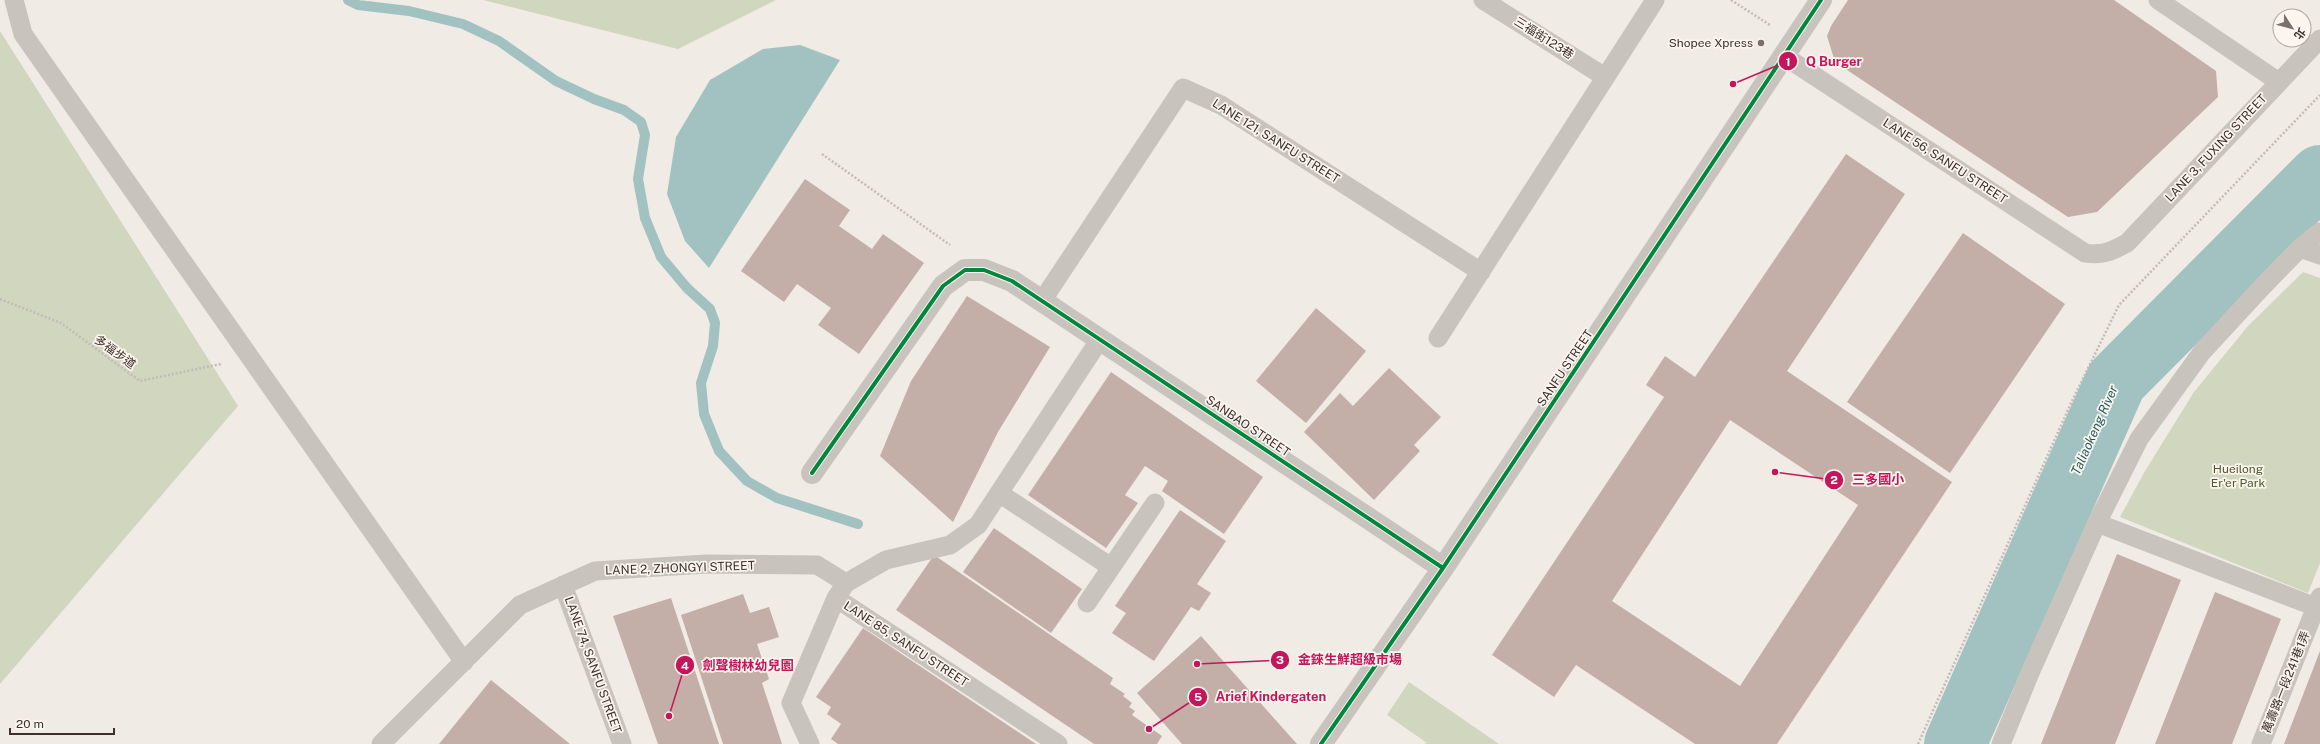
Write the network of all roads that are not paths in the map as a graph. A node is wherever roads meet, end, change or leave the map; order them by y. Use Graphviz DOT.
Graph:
graph roads {
  1 [pos="14,0"];
  2 [pos="1483,0"];
  3 [pos="1655,0"];
  4 [pos="1821,0"];
  5 [pos="2158,0"];
  6 [pos="2320,40"];
  7 [pos="1789,48"];
  8 [pos="1605,77"];
  9 [pos="2278,82"];
  10 [pos="2320,232"];
  11 [pos="2300,248"];
  12 [pos="2110,253"];
  13 [pos="2320,255"];
  14 [pos="1481,272"];
  15 [pos="1042,301"];
  16 [pos="1438,338"];
  17 [pos="1100,339"];
  18 [pos="812,473"];
  19 [pos="999,493"];
  20 [pos="1155,503"];
  21 [pos="2097,523"];
  22 [pos="1111,567"];
  23 [pos="1444,568"];
  24 [pos="564,585"];
  25 [pos="841,591"];
  26 [pos="1087,602"];
  27 [pos="2318,602"];
  28 [pos="464,662"];
  29 [pos="382,744"];
  30 [pos="622,744"];
  31 [pos="810,744"];
  32 [pos="1058,744"];
  33 [pos="1320,744"];
  34 [pos="2001,744"];
  35 [pos="2261,744"];
  1 -- 28 [label="lane"];
  2 -- 8 [label="lane, 三福街123巷"];
  3 -- 8 [label="lane"];
  4 -- 7 [label="street, SANFU STREET"];
  5 -- 9 [label="lane"];
  6 -- 9 [label="lane, LANE 3, FUXING STREET"];
  7 -- 12 [label="lane, LANE 56, SANFU STREET"];
  7 -- 23 [label="street, SANFU STREET"];
  8 -- 14 [label="lane"];
  9 -- 12 [label="lane, LANE 3, FUXING STREET"];
  10 -- 11 [label="lane"];
  11 -- 13 [label="lane"];
  11 -- 21 [label="lane"];
  14 -- 15 [label="lane, LANE 121, SANFU STREET"];
  14 -- 16 [label="lane"];
  15 -- 17 [label="street, SANBAO STREET"];
  15 -- 18 [label="street, SANBAO STREET"];
  17 -- 19 [label="lane, LANE 85, SANFU STREET"];
  17 -- 23 [label="street, SANBAO STREET"];
  19 -- 22 [label="lane"];
  19 -- 25 [label="lane, LANE 85, SANFU STREET"];
  20 -- 22 [label="lane"];
  21 -- 27 [label="lane"];
  21 -- 34 [label="lane"];
  22 -- 26 [label="lane"];
  23 -- 33 [label="street, SANFU STREET"];
  24 -- 25 [label="lane, LANE 2, ZHONGYI STREET"];
  24 -- 28 [label="lane, LANE 2, ZHONGYI STREET"];
  24 -- 30 [label="lane, LANE 74, SANFU STREET"];
  25 -- 31 [label="lane"];
  25 -- 32 [label="lane, LANE 85, SANFU STREET"];
  27 -- 35 [label="lane, 萬壽路一段241巷1弄"];
  28 -- 29 [label="lane, LANE 2, ZHONGYI STREET"];
}
